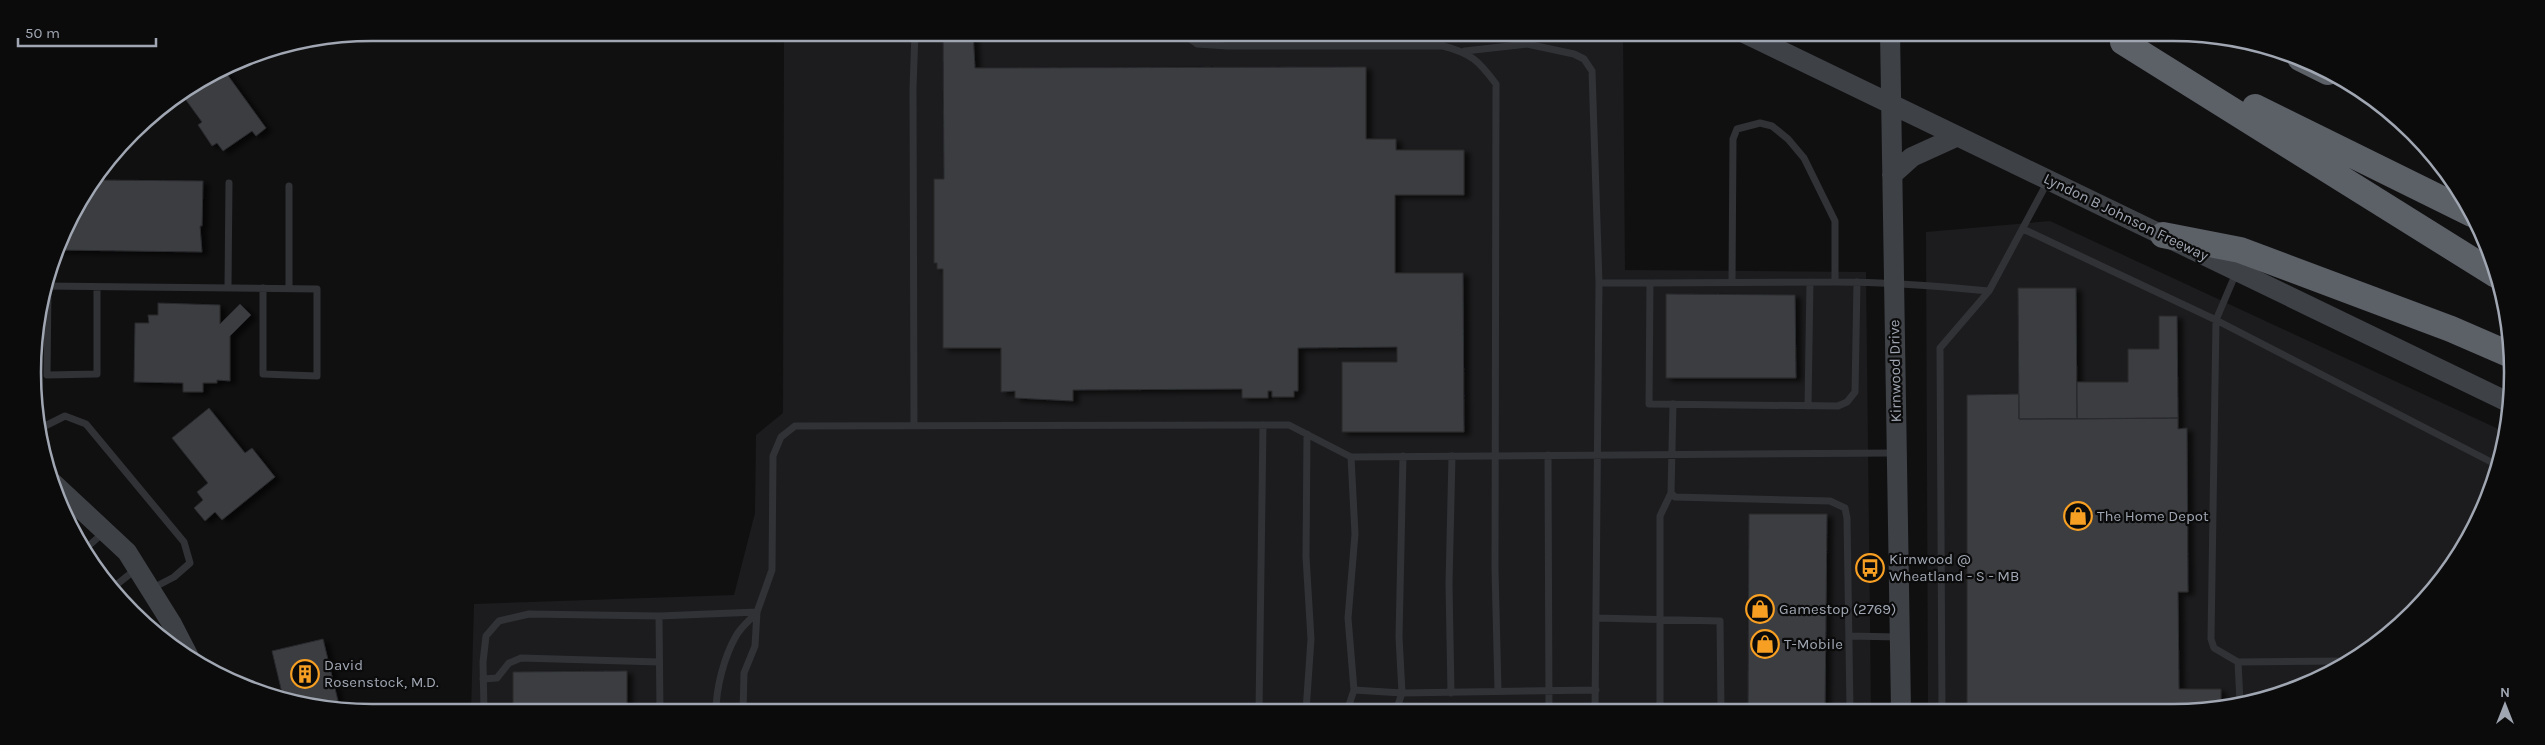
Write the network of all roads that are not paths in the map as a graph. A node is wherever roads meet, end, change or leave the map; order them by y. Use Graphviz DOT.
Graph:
graph roads {
  1 [pos="915,41"];
  2 [pos="1193,41"];
  3 [pos="1760,41"];
  4 [pos="1890,41"];
  5 [pos="2120,41"];
  6 [pos="2122,41"];
  7 [pos="1465,51"];
  8 [pos="1891,106"];
  9 [pos="1956,137"];
  10 [pos="1892,175"];
  11 [pos="2049,180"];
  12 [pos="229,183"];
  13 [pos="289,186"];
  14 [pos="2459,208"];
  15 [pos="2023,228"];
  16 [pos="2163,235"];
  17 [pos="2487,269"];
  18 [pos="2237,270"];
  19 [pos="1732,282"];
  20 [pos="1810,282"];
  21 [pos="1836,282"];
  22 [pos="1858,282"];
  23 [pos="1894,282"];
  24 [pos="1599,283"];
  25 [pos="1650,283"];
  26 [pos="53,286"];
  27 [pos="97,287"];
  28 [pos="228,288"];
  29 [pos="263,288"];
  30 [pos="289,288"];
  31 [pos="1990,291"];
  32 [pos="46,317"];
  33 [pos="2216,320"];
  34 [pos="2503,352"];
  35 [pos="2503,399"];
  36 [pos="1673,404"];
  37 [pos="1808,406"];
  38 [pos="914,425"];
  39 [pos="1263,425"];
  40 [pos="46,426"];
  41 [pos="1308,434"];
  42 [pos="1896,453"];
  43 [pos="1670,454"];
  44 [pos="1495,455"];
  45 [pos="1548,455"];
  46 [pos="1596,455"];
  47 [pos="1403,456"];
  48 [pos="1452,456"];
  49 [pos="1351,457"];
  50 [pos="2491,461"];
  51 [pos="64,493"];
  52 [pos="1671,493"];
  53 [pos="105,531"];
  54 [pos="90,545"];
  55 [pos="138,568"];
  56 [pos="118,584"];
  57 [pos="151,590"];
  58 [pos="757,612"];
  59 [pos="659,616"];
  60 [pos="1596,618"];
  61 [pos="1661,620"];
  62 [pos="1849,636"];
  63 [pos="1899,637"];
  64 [pos="181,642"];
  65 [pos="659,662"];
  66 [pos="2238,662"];
  67 [pos="2333,662"];
  68 [pos="483,679"];
  69 [pos="1354,690"];
  70 [pos="1549,690"];
  71 [pos="1596,690"];
  72 [pos="1498,691"];
  73 [pos="1402,693"];
  74 [pos="1451,693"];
  75 [pos="2240,696"];
  76 [pos="484,704"];
  77 [pos="660,704"];
  78 [pos="716,704"];
  79 [pos="742,704"];
  80 [pos="1259,704"];
  81 [pos="1306,704"];
  82 [pos="1349,704"];
  83 [pos="1398,704"];
  84 [pos="1549,704"];
  85 [pos="1596,704"];
  86 [pos="1660,704"];
  87 [pos="1721,704"];
  88 [pos="1850,704"];
  89 [pos="1900,704"];
  90 [pos="1942,704"];
  1 -- 38 [label="lane"];
  2 -- 7 [label="lane"];
  3 -- 8 [label="street, Lyndon B Johnson Freeway"];
  4 -- 8 [label="street, Kirnwood Drive"];
  5 -- 17 [label="highway"];
  6 -- 14 [label="highway"];
  7 -- 24 [label="lane"];
  7 -- 44 [label="lane"];
  8 -- 9 [label="street, Lyndon B Johnson Freeway"];
  8 -- 10 [label="street, Kirnwood Drive"];
  9 -- 10 [label="street"];
  9 -- 11 [label="street, Lyndon B Johnson Freeway"];
  10 -- 23 [label="street, Kirnwood Drive"];
  11 -- 15 [label="lane"];
  11 -- 16 [label="street, Lyndon B Johnson Freeway"];
  12 -- 28 [label="lane"];
  13 -- 30 [label="lane"];
  15 -- 31 [label="lane"];
  15 -- 33 [label="lane"];
  16 -- 18 [label="street, Lyndon B Johnson Freeway"];
  16 -- 34 [label="highway"];
  18 -- 33 [label="lane"];
  18 -- 35 [label="street, Lyndon B Johnson Freeway"];
  19 -- 20 [label="lane"];
  19 -- 21 [label="lane"];
  19 -- 25 [label="lane"];
  20 -- 21 [label="lane"];
  20 -- 37 [label="lane"];
  21 -- 22 [label="lane"];
  22 -- 23 [label="lane"];
  22 -- 37 [label="lane"];
  23 -- 31 [label="lane"];
  23 -- 42 [label="street, Kirnwood Drive"];
  24 -- 25 [label="lane"];
  24 -- 46 [label="lane"];
  25 -- 36 [label="lane"];
  26 -- 27 [label="lane"];
  27 -- 28 [label="lane"];
  27 -- 32 [label="lane"];
  28 -- 29 [label="lane"];
  29 -- 30 [label="lane"];
  29 -- 30 [label="lane"];
  31 -- 90 [label="lane"];
  33 -- 50 [label="lane"];
  33 -- 66 [label="lane"];
  36 -- 37 [label="lane"];
  36 -- 43 [label="lane"];
  38 -- 39 [label="lane"];
  38 -- 58 [label="lane"];
  39 -- 41 [label="lane"];
  39 -- 80 [label="lane"];
  40 -- 57 [label="lane"];
  41 -- 49 [label="lane"];
  41 -- 81 [label="lane"];
  42 -- 43 [label="lane"];
  42 -- 63 [label="street, Kirnwood Drive"];
  43 -- 46 [label="lane"];
  43 -- 52 [label="lane"];
  44 -- 45 [label="lane"];
  44 -- 48 [label="lane"];
  44 -- 72 [label="lane"];
  45 -- 46 [label="lane"];
  45 -- 70 [label="lane"];
  46 -- 60 [label="lane"];
  47 -- 48 [label="lane"];
  47 -- 49 [label="lane"];
  47 -- 73 [label="lane"];
  48 -- 74 [label="lane"];
  49 -- 69 [label="lane"];
  51 -- 53 [label="street"];
  52 -- 61 [label="lane"];
  52 -- 62 [label="lane"];
  53 -- 54 [label="lane"];
  53 -- 55 [label="street"];
  55 -- 56 [label="lane"];
  55 -- 57 [label="street"];
  57 -- 64 [label="street"];
  58 -- 59 [label="lane"];
  58 -- 78 [label="lane"];
  58 -- 79 [label="lane"];
  59 -- 65 [label="lane"];
  59 -- 68 [label="lane"];
  60 -- 61 [label="lane"];
  60 -- 71 [label="lane"];
  61 -- 86 [label="lane"];
  61 -- 87 [label="lane"];
  62 -- 63 [label="lane"];
  62 -- 88 [label="lane"];
  63 -- 89 [label="street, Kirnwood Drive"];
  65 -- 68 [label="lane"];
  65 -- 77 [label="lane"];
  66 -- 67 [label="lane"];
  66 -- 75 [label="lane"];
  68 -- 76 [label="lane"];
  69 -- 73 [label="lane"];
  69 -- 82 [label="lane"];
  70 -- 71 [label="lane"];
  70 -- 72 [label="lane"];
  70 -- 84 [label="lane"];
  71 -- 85 [label="lane"];
  72 -- 74 [label="lane"];
  73 -- 74 [label="lane"];
  73 -- 83 [label="lane"];
}
